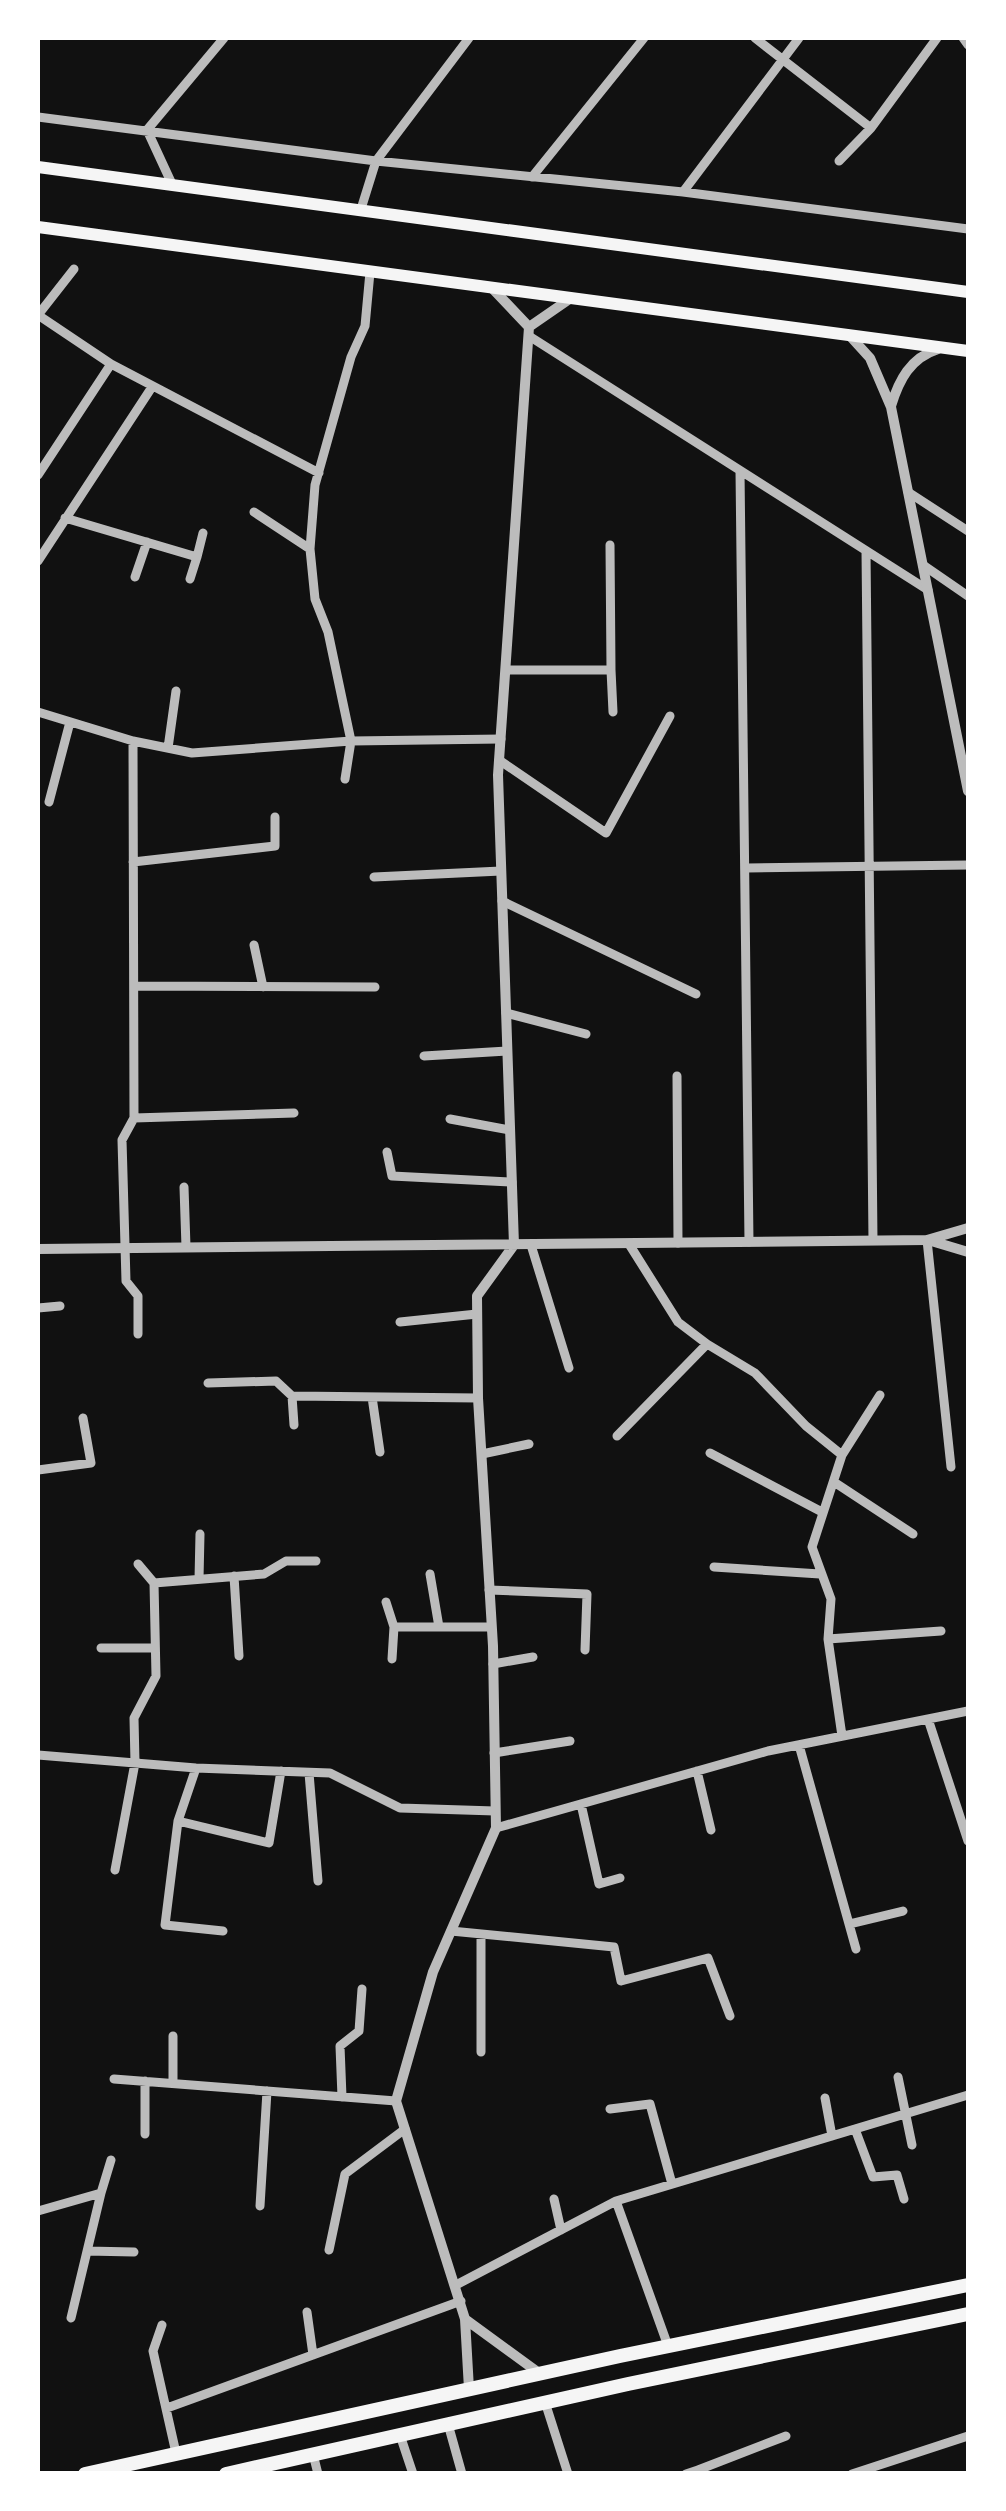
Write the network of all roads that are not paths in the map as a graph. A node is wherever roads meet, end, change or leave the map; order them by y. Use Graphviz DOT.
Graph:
graph roads {
  1 [pos="224,38"];
  2 [pos="468,38"];
  3 [pos="644,38"];
  4 [pos="755,38"];
  5 [pos="799,38"];
  6 [pos="937,38"];
  7 [pos="963,38"];
  8 [pos="968,45"];
  9 [pos="783,59"];
  10 [pos="38,117"];
  11 [pos="872,128"];
  12 [pos="147,130"];
  13 [pos="376,161"];
  14 [pos="839,161"];
  15 [pos="38,167"];
  16 [pos="532,177"];
  17 [pos="172,184"];
  18 [pos="684,192"];
  19 [pos="362,209"];
  20 [pos="38,227"];
  21 [pos="968,229"];
  22 [pos="74,268"];
  23 [pos="370,272"];
  24 [pos="492,288"];
  25 [pos="968,292"];
  26 [pos="571,298"];
  27 [pos="38,315"];
  28 [pos="529,332"];
  29 [pos="849,336"];
  30 [pos="943,348"];
  31 [pos="968,352"];
  32 [pos="112,364"];
  33 [pos="152,387"];
  34 [pos="891,407"];
  35 [pos="740,471"];
  36 [pos="318,473"];
  37 [pos="38,475"];
  38 [pos="908,492"];
  39 [pos="254,512"];
  40 [pos="66,518"];
  41 [pos="968,531"];
  42 [pos="203,533"];
  43 [pos="148,542"];
  44 [pos="610,545"];
  45 [pos="310,549"];
  46 [pos="866,551"];
  47 [pos="196,557"];
  48 [pos="38,561"];
  49 [pos="923,565"];
  50 [pos="135,578"];
  51 [pos="190,579"];
  52 [pos="928,590"];
  53 [pos="968,596"];
  54 [pos="506,670"];
  55 [pos="611,670"];
  56 [pos="176,691"];
  57 [pos="38,712"];
  58 [pos="613,712"];
  59 [pos="670,716"];
  60 [pos="70,722"];
  61 [pos="501,738"];
  62 [pos="133,741"];
  63 [pos="351,741"];
  64 [pos="168,748"];
  65 [pos="500,760"];
  66 [pos="345,778"];
  67 [pos="968,791"];
  68 [pos="48,802"];
  69 [pos="276,816"];
  70 [pos="133,862"];
  71 [pos="968,864"];
  72 [pos="868,866"];
  73 [pos="747,868"];
  74 [pos="501,871"];
  75 [pos="374,877"];
  76 [pos="502,901"];
  77 [pos="254,945"];
  78 [pos="134,986"];
  79 [pos="263,987"];
  80 [pos="374,987"];
  81 [pos="696,994"];
  82 [pos="506,1013"];
  83 [pos="586,1034"];
  84 [pos="507,1051"];
  85 [pos="424,1056"];
  86 [pos="678,1076"];
  87 [pos="294,1112"];
  88 [pos="134,1118"];
  89 [pos="450,1119"];
  90 [pos="510,1130"];
  91 [pos="388,1152"];
  92 [pos="512,1182"];
  93 [pos="184,1187"];
  94 [pos="968,1228"];
  95 [pos="873,1240"];
  96 [pos="927,1240"];
  97 [pos="749,1242"];
  98 [pos="678,1243"];
  99 [pos="629,1244"];
  100 [pos="186,1246"];
  101 [pos="514,1246"];
  102 [pos="531,1246"];
  103 [pos="125,1248"];
  104 [pos="38,1250"];
  105 [pos="968,1252"];
  106 [pos="60,1306"];
  107 [pos="38,1308"];
  108 [pos="477,1314"];
  109 [pos="400,1322"];
  110 [pos="138,1334"];
  111 [pos="706,1344"];
  112 [pos="569,1368"];
  113 [pos="208,1382"];
  114 [pos="880,1394"];
  115 [pos="292,1396"];
  116 [pos="372,1397"];
  117 [pos="478,1398"];
  118 [pos="83,1418"];
  119 [pos="294,1425"];
  120 [pos="617,1436"];
  121 [pos="529,1444"];
  122 [pos="380,1452"];
  123 [pos="710,1453"];
  124 [pos="482,1454"];
  125 [pos="842,1455"];
  126 [pos="951,1468"];
  127 [pos="38,1470"];
  128 [pos="834,1482"];
  129 [pos="822,1512"];
  130 [pos="200,1534"];
  131 [pos="913,1534"];
  132 [pos="316,1561"];
  133 [pos="138,1564"];
  134 [pos="714,1567"];
  135 [pos="430,1574"];
  136 [pos="820,1574"];
  137 [pos="234,1576"];
  138 [pos="199,1579"];
  139 [pos="154,1583"];
  140 [pos="490,1590"];
  141 [pos="386,1602"];
  142 [pos="394,1627"];
  143 [pos="439,1627"];
  144 [pos="491,1627"];
  145 [pos="941,1631"];
  146 [pos="828,1639"];
  147 [pos="100,1648"];
  148 [pos="155,1648"];
  149 [pos="585,1650"];
  150 [pos="239,1656"];
  151 [pos="533,1658"];
  152 [pos="392,1659"];
  153 [pos="493,1664"];
  154 [pos="968,1711"];
  155 [pos="928,1719"];
  156 [pos="842,1736"];
  157 [pos="570,1742"];
  158 [pos="799,1745"];
  159 [pos="494,1752"];
  160 [pos="38,1754"];
  161 [pos="134,1763"];
  162 [pos="196,1768"];
  163 [pos="281,1771"];
  164 [pos="696,1771"];
  165 [pos="308,1773"];
  166 [pos="581,1804"];
  167 [pos="495,1811"];
  168 [pos="178,1821"];
  169 [pos="496,1828"];
  170 [pos="711,1830"];
  171 [pos="968,1841"];
  172 [pos="114,1870"];
  173 [pos="620,1878"];
  174 [pos="318,1881"];
  175 [pos="903,1911"];
  176 [pos="849,1924"];
  177 [pos="451,1931"];
  178 [pos="224,1932"];
  179 [pos="481,1934"];
  180 [pos="856,1949"];
  181 [pos="362,1988"];
  182 [pos="730,2016"];
  183 [pos="173,2036"];
  184 [pos="481,2052"];
  185 [pos="898,2077"];
  186 [pos="114,2079"];
  187 [pos="144,2081"];
  188 [pos="173,2084"];
  189 [pos="267,2091"];
  190 [pos="968,2096"];
  191 [pos="342,2097"];
  192 [pos="826,2098"];
  193 [pos="396,2102"];
  194 [pos="610,2109"];
  195 [pos="905,2114"];
  196 [pos="855,2129"];
  197 [pos="405,2130"];
  198 [pos="144,2134"];
  199 [pos="832,2136"];
  200 [pos="912,2145"];
  201 [pos="111,2160"];
  202 [pos="672,2184"];
  203 [pos="101,2192"];
  204 [pos="554,2199"];
  205 [pos="904,2199"];
  206 [pos="616,2201"];
  207 [pos="260,2206"];
  208 [pos="38,2211"];
  209 [pos="562,2230"];
  210 [pos="329,2250"];
  211 [pos="87,2251"];
  212 [pos="134,2252"];
  213 [pos="456,2285"];
  214 [pos="968,2285"];
  215 [pos="461,2302"];
  216 [pos="307,2312"];
  217 [pos="968,2314"];
  218 [pos="72,2318"];
  219 [pos="465,2319"];
  220 [pos="162,2325"];
  221 [pos="668,2346"];
  222 [pos="313,2355"];
  223 [pos="540,2373"];
  224 [pos="469,2389"];
  225 [pos="545,2402"];
  226 [pos="167,2408"];
  227 [pos="448,2424"];
  228 [pos="400,2435"];
  229 [pos="786,2436"];
  230 [pos="968,2436"];
  231 [pos="176,2454"];
  232 [pos="313,2454"];
  233 [pos="699,2472"];
  234 [pos="86,2474"];
  235 [pos="226,2474"];
  236 [pos="318,2474"];
  237 [pos="413,2474"];
  238 [pos="462,2474"];
  239 [pos="568,2474"];
  240 [pos="686,2474"];
  241 [pos="852,2474"];
  1 -- 12 [label="street"];
  2 -- 13 [label="street"];
  3 -- 16 [label="street"];
  4 -- 9 [label="street"];
  5 -- 9 [label="street"];
  6 -- 11 [label="street"];
  7 -- 8 [label="street"];
  9 -- 11 [label="street"];
  9 -- 18 [label="street"];
  10 -- 12 [label="street"];
  11 -- 14 [label="street"];
  12 -- 13 [label="street"];
  12 -- 17 [label="street"];
  13 -- 16 [label="street"];
  13 -- 19 [label="street"];
  15 -- 17 [label="main road"];
  16 -- 18 [label="street"];
  17 -- 19 [label="main road"];
  18 -- 21 [label="street"];
  19 -- 25 [label="main road"];
  20 -- 23 [label="main road"];
  22 -- 27 [label="street"];
  23 -- 24 [label="main road"];
  23 -- 36 [label="street"];
  24 -- 26 [label="main road"];
  24 -- 28 [label="street"];
  26 -- 28 [label="street"];
  26 -- 29 [label="main road"];
  27 -- 32 [label="street"];
  28 -- 35 [label="street"];
  28 -- 54 [label="street"];
  29 -- 30 [label="main road"];
  29 -- 34 [label="street"];
  30 -- 31 [label="main road"];
  30 -- 34 [label="street"];
  32 -- 33 [label="street"];
  32 -- 37 [label="street"];
  33 -- 36 [label="street"];
  33 -- 40 [label="street"];
  34 -- 38 [label="street"];
  35 -- 46 [label="street"];
  35 -- 73 [label="street"];
  36 -- 45 [label="street"];
  38 -- 41 [label="street"];
  38 -- 49 [label="street"];
  39 -- 45 [label="street"];
  40 -- 43 [label="street"];
  40 -- 48 [label="street"];
  42 -- 47 [label="street"];
  43 -- 47 [label="street"];
  43 -- 50 [label="street"];
  44 -- 55 [label="street"];
  45 -- 63 [label="street"];
  46 -- 52 [label="street"];
  46 -- 72 [label="street"];
  47 -- 51 [label="street"];
  49 -- 52 [label="street"];
  49 -- 53 [label="street"];
  52 -- 67 [label="street"];
  54 -- 55 [label="street"];
  54 -- 61 [label="street"];
  55 -- 58 [label="street"];
  56 -- 64 [label="street"];
  57 -- 60 [label="street"];
  59 -- 65 [label="street"];
  60 -- 62 [label="street"];
  60 -- 68 [label="street"];
  61 -- 63 [label="street"];
  61 -- 65 [label="street"];
  62 -- 64 [label="street"];
  62 -- 70 [label="street"];
  63 -- 64 [label="street"];
  63 -- 66 [label="street"];
  65 -- 74 [label="street"];
  69 -- 70 [label="street"];
  70 -- 78 [label="street"];
  71 -- 72 [label="street"];
  72 -- 73 [label="street"];
  72 -- 95 [label="street"];
  73 -- 97 [label="street"];
  74 -- 75 [label="street"];
  74 -- 76 [label="street"];
  76 -- 81 [label="street"];
  76 -- 82 [label="street"];
  77 -- 79 [label="street"];
  78 -- 79 [label="street"];
  78 -- 88 [label="street"];
  79 -- 80 [label="street"];
  82 -- 83 [label="street"];
  82 -- 84 [label="street"];
  84 -- 85 [label="street"];
  84 -- 90 [label="street"];
  86 -- 98 [label="street"];
  87 -- 88 [label="street"];
  88 -- 103 [label="street"];
  89 -- 90 [label="street"];
  90 -- 92 [label="street"];
  91 -- 92 [label="street"];
  92 -- 101 [label="street"];
  93 -- 100 [label="street"];
  94 -- 96 [label="street"];
  95 -- 96 [label="street"];
  95 -- 97 [label="street"];
  96 -- 105 [label="street"];
  96 -- 126 [label="street"];
  97 -- 98 [label="street"];
  98 -- 99 [label="street"];
  99 -- 102 [label="street"];
  99 -- 111 [label="street"];
  100 -- 101 [label="street"];
  100 -- 103 [label="street"];
  101 -- 102 [label="street"];
  101 -- 108 [label="street"];
  102 -- 112 [label="street"];
  103 -- 104 [label="street"];
  103 -- 110 [label="street"];
  106 -- 107 [label="street"];
  108 -- 109 [label="street"];
  108 -- 117 [label="street"];
  111 -- 120 [label="street"];
  111 -- 125 [label="street"];
  113 -- 115 [label="street"];
  114 -- 125 [label="street"];
  115 -- 116 [label="street"];
  115 -- 119 [label="street"];
  116 -- 117 [label="street"];
  116 -- 122 [label="street"];
  117 -- 124 [label="street"];
  118 -- 127 [label="street"];
  121 -- 124 [label="street"];
  123 -- 129 [label="street"];
  124 -- 140 [label="street"];
  125 -- 128 [label="street"];
  128 -- 129 [label="street"];
  128 -- 131 [label="street"];
  129 -- 136 [label="street"];
  130 -- 138 [label="street"];
  132 -- 137 [label="street"];
  133 -- 139 [label="street"];
  134 -- 136 [label="street"];
  135 -- 143 [label="street"];
  136 -- 146 [label="street"];
  137 -- 138 [label="street"];
  137 -- 150 [label="street"];
  138 -- 139 [label="street"];
  139 -- 148 [label="street"];
  140 -- 144 [label="street"];
  140 -- 149 [label="street"];
  141 -- 142 [label="street"];
  142 -- 143 [label="street"];
  142 -- 152 [label="street"];
  143 -- 144 [label="street"];
  144 -- 153 [label="street"];
  145 -- 146 [label="street"];
  146 -- 156 [label="street"];
  147 -- 148 [label="street"];
  148 -- 161 [label="street"];
  151 -- 153 [label="street"];
  153 -- 159 [label="street"];
  154 -- 155 [label="street"];
  155 -- 156 [label="street"];
  155 -- 171 [label="street"];
  156 -- 158 [label="street"];
  157 -- 159 [label="street"];
  158 -- 164 [label="street"];
  158 -- 176 [label="street"];
  159 -- 167 [label="street"];
  160 -- 161 [label="street"];
  161 -- 162 [label="street"];
  161 -- 172 [label="street"];
  162 -- 163 [label="street"];
  162 -- 168 [label="street"];
  163 -- 165 [label="street"];
  163 -- 168 [label="street"];
  164 -- 166 [label="street"];
  164 -- 170 [label="street"];
  165 -- 167 [label="street"];
  165 -- 174 [label="street"];
  166 -- 169 [label="street"];
  166 -- 173 [label="street"];
  167 -- 169 [label="street"];
  168 -- 178 [label="street"];
  169 -- 177 [label="street"];
  175 -- 176 [label="street"];
  176 -- 180 [label="street"];
  177 -- 179 [label="street"];
  177 -- 193 [label="street"];
  179 -- 182 [label="street"];
  179 -- 184 [label="street"];
  181 -- 191 [label="street"];
  183 -- 188 [label="street"];
  185 -- 195 [label="street"];
  186 -- 187 [label="street"];
  187 -- 188 [label="street"];
  187 -- 198 [label="street"];
  188 -- 189 [label="street"];
  189 -- 191 [label="street"];
  189 -- 207 [label="street"];
  190 -- 195 [label="street"];
  191 -- 193 [label="street"];
  192 -- 199 [label="street"];
  193 -- 197 [label="street"];
  194 -- 202 [label="street"];
  195 -- 196 [label="street"];
  195 -- 200 [label="street"];
  196 -- 199 [label="street"];
  196 -- 205 [label="street"];
  197 -- 210 [label="street"];
  197 -- 213 [label="street"];
  199 -- 202 [label="street"];
  201 -- 203 [label="street"];
  202 -- 206 [label="street"];
  203 -- 208 [label="street"];
  203 -- 211 [label="street"];
  204 -- 209 [label="street"];
  206 -- 209 [label="street"];
  206 -- 221 [label="street"];
  209 -- 213 [label="street"];
  211 -- 212 [label="street"];
  211 -- 218 [label="street"];
  213 -- 215 [label="street"];
  214 -- 221 [label="main road"];
  215 -- 219 [label="street"];
  215 -- 222 [label="street"];
  216 -- 222 [label="street"];
  217 -- 225 [label="main road"];
  219 -- 223 [label="street"];
  219 -- 224 [label="street"];
  220 -- 226 [label="street"];
  221 -- 223 [label="main road"];
  222 -- 226 [label="street"];
  223 -- 224 [label="main road"];
  224 -- 231 [label="main road"];
  225 -- 227 [label="main road"];
  225 -- 239 [label="street"];
  226 -- 231 [label="street"];
  227 -- 228 [label="main road"];
  227 -- 238 [label="street"];
  228 -- 232 [label="main road"];
  228 -- 237 [label="street"];
  229 -- 233 [label="street"];
  230 -- 241 [label="street"];
  231 -- 234 [label="main road"];
  232 -- 235 [label="main road"];
  232 -- 236 [label="street"];
  233 -- 240 [label="street"];
}
